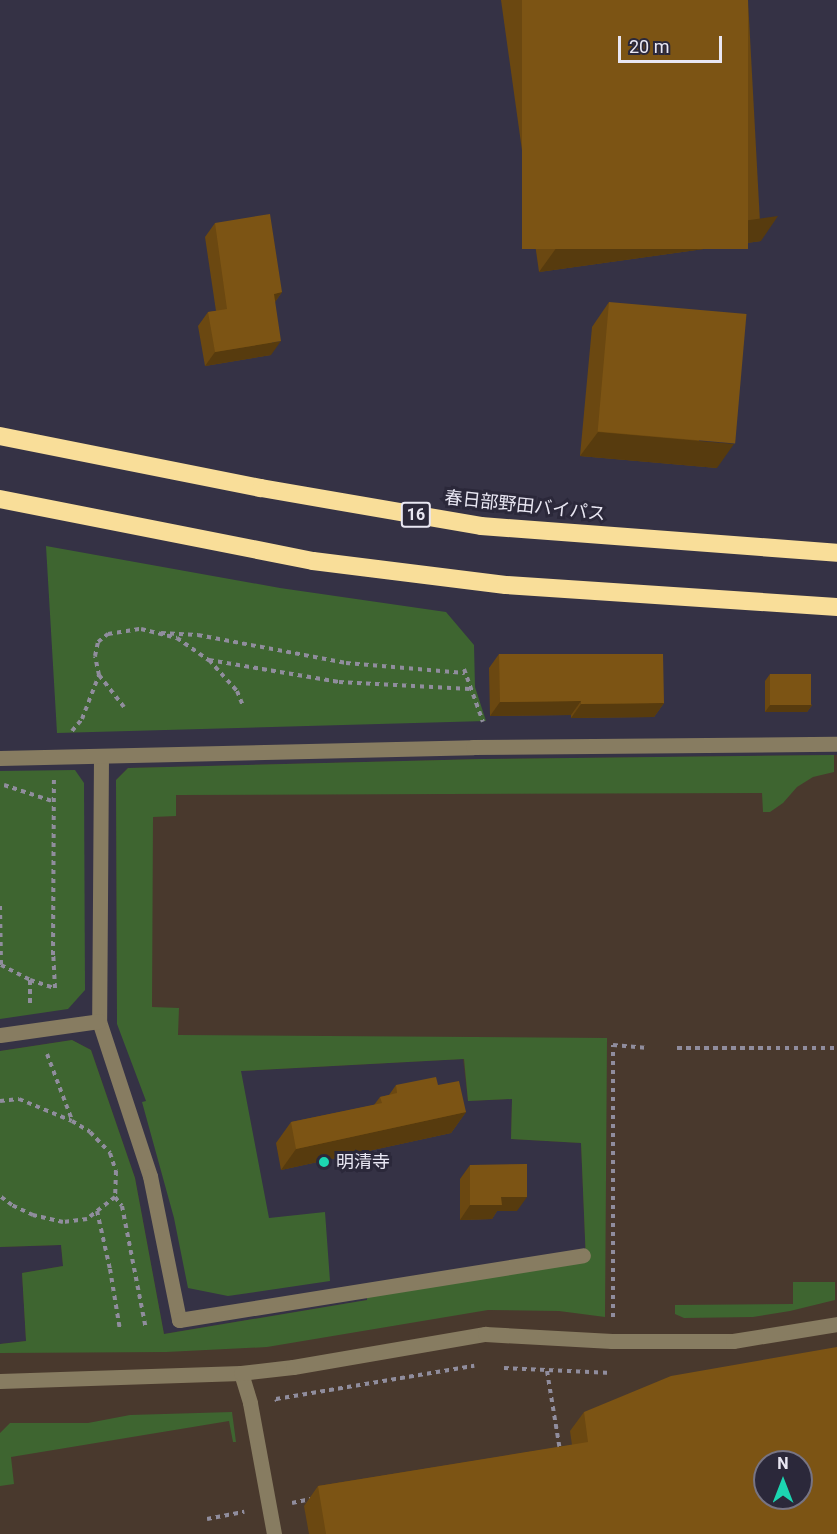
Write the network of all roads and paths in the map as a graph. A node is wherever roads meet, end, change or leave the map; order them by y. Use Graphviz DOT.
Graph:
graph roads {
  1 [pos="0,436"];
  2 [pos="0,499"];
  3 [pos="837,553"];
  4 [pos="837,607"];
  5 [pos="161,633"];
  6 [pos="209,660"];
  7 [pos="99,675"];
  8 [pos="470,689"];
  9 [pos="243,706"];
  10 [pos="124,707"];
  11 [pos="76,726"];
  12 [pos="487,731"];
  13 [pos="837,744"];
  14 [pos="101,757"];
  15 [pos="0,758"];
  16 [pos="0,784"];
  17 [pos="0,906"];
  18 [pos="99,1021"];
  19 [pos="40,1029"];
  20 [pos="0,1035"];
  21 [pos="645,1048"];
  22 [pos="676,1048"];
  23 [pos="837,1048"];
  24 [pos="0,1101"];
  25 [pos="72,1121"];
  26 [pos="0,1196"];
  27 [pos="115,1197"];
  28 [pos="97,1212"];
  29 [pos="583,1255"];
  30 [pos="613,1317"];
  31 [pos="837,1324"];
  32 [pos="146,1329"];
  33 [pos="120,1330"];
  34 [pos="474,1366"];
  35 [pos="504,1368"];
  36 [pos="547,1371"];
  37 [pos="241,1373"];
  38 [pos="612,1373"];
  39 [pos="0,1381"];
  40 [pos="276,1399"];
  41 [pos="560,1454"];
  42 [pos="319,1498"];
  43 [pos="291,1503"];
  44 [pos="251,1511"];
  45 [pos="207,1519"];
  46 [pos="274,1534"];
  1 -- 3 [label="highway, 春日部野田バイパス / 16"];
  2 -- 4 [label="highway"];
  5 -- 6 [label="path"];
  5 -- 7 [label="path"];
  5 -- 8 [label="path"];
  6 -- 8 [label="path"];
  6 -- 9 [label="path"];
  7 -- 10 [label="path"];
  7 -- 11 [label="path"];
  8 -- 12 [label="path"];
  13 -- 14 [label="street"];
  14 -- 15 [label="street"];
  14 -- 18 [label="street"];
  16 -- 17 [label="path"];
  18 -- 19 [label="street"];
  18 -- 29 [label="street"];
  19 -- 20 [label="street"];
  19 -- 25 [label="path"];
  21 -- 30 [label="path"];
  22 -- 23 [label="path"];
  24 -- 25 [label="path"];
  25 -- 27 [label="path"];
  26 -- 28 [label="path"];
  27 -- 28 [label="path"];
  27 -- 32 [label="path"];
  28 -- 33 [label="path"];
  31 -- 37 [label="street"];
  34 -- 40 [label="path"];
  35 -- 36 [label="path"];
  36 -- 38 [label="path"];
  36 -- 41 [label="path"];
  37 -- 39 [label="street"];
  37 -- 46 [label="street"];
  42 -- 43 [label="path"];
  44 -- 45 [label="path"];
}
